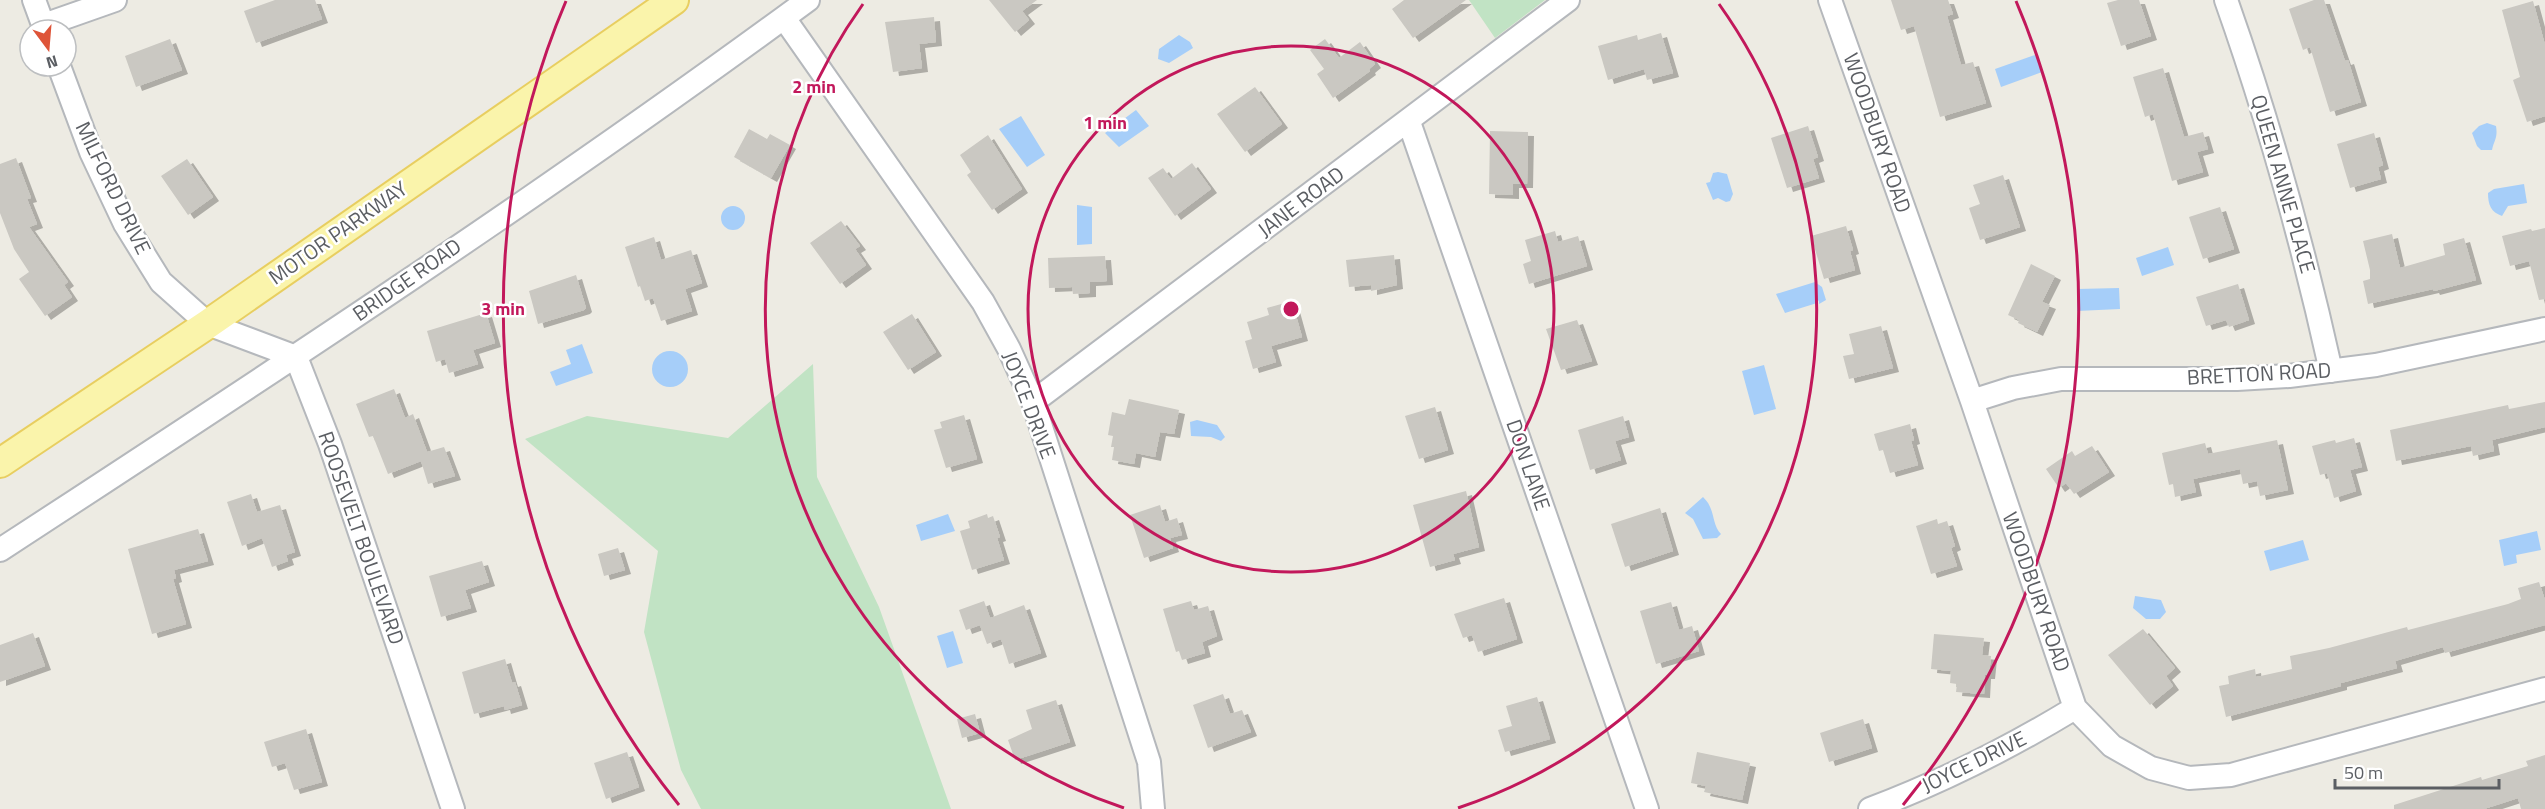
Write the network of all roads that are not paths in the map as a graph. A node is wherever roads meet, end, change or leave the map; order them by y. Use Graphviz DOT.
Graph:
graph roads {
  1 [pos="34,0"];
  2 [pos="115,0"];
  3 [pos="674,0"];
  4 [pos="808,0"];
  5 [pos="1568,0"];
  6 [pos="1830,0"];
  7 [pos="2226,0"];
  8 [pos="41,18"];
  9 [pos="70,18"];
  10 [pos="783,18"];
  11 [pos="63,78"];
  12 [pos="1408,122"];
  13 [pos="208,324"];
  14 [pos="2545,328"];
  15 [pos="296,357"];
  16 [pos="2331,371"];
  17 [pos="1972,401"];
  18 [pos="1033,402"];
  19 [pos="0,463"];
  20 [pos="0,550"];
  21 [pos="2545,689"];
  22 [pos="2075,708"];
  23 [pos="453,809"];
  24 [pos="1153,809"];
  25 [pos="1647,809"];
  26 [pos="1870,809"];
  1 -- 8 [label="street"];
  2 -- 9 [label="street"];
  3 -- 13 [label="main road, MOTOR PARKWAY"];
  4 -- 10 [label="street, BRIDGE ROAD"];
  5 -- 12 [label="street, JANE ROAD"];
  6 -- 17 [label="street, WOODBURY ROAD"];
  7 -- 16 [label="street, QUEEN ANNE PLACE"];
  10 -- 15 [label="street, BRIDGE ROAD"];
  10 -- 18 [label="street, JOYCE DRIVE"];
  11 -- 13 [label="street, MILFORD DRIVE"];
  12 -- 18 [label="street, JANE ROAD"];
  12 -- 25 [label="street, DON LANE"];
  13 -- 15 [label="street"];
  13 -- 19 [label="main road, MOTOR PARKWAY"];
  14 -- 16 [label="street, BRETTON ROAD"];
  15 -- 20 [label="street, BRIDGE ROAD"];
  15 -- 23 [label="street, ROOSEVELT BOULEVARD"];
  16 -- 17 [label="street, BRETTON ROAD"];
  17 -- 22 [label="street, WOODBURY ROAD"];
  18 -- 24 [label="street, JOYCE DRIVE"];
  21 -- 22 [label="street, WOODBURY ROAD"];
  22 -- 26 [label="street, JOYCE DRIVE"];
}
